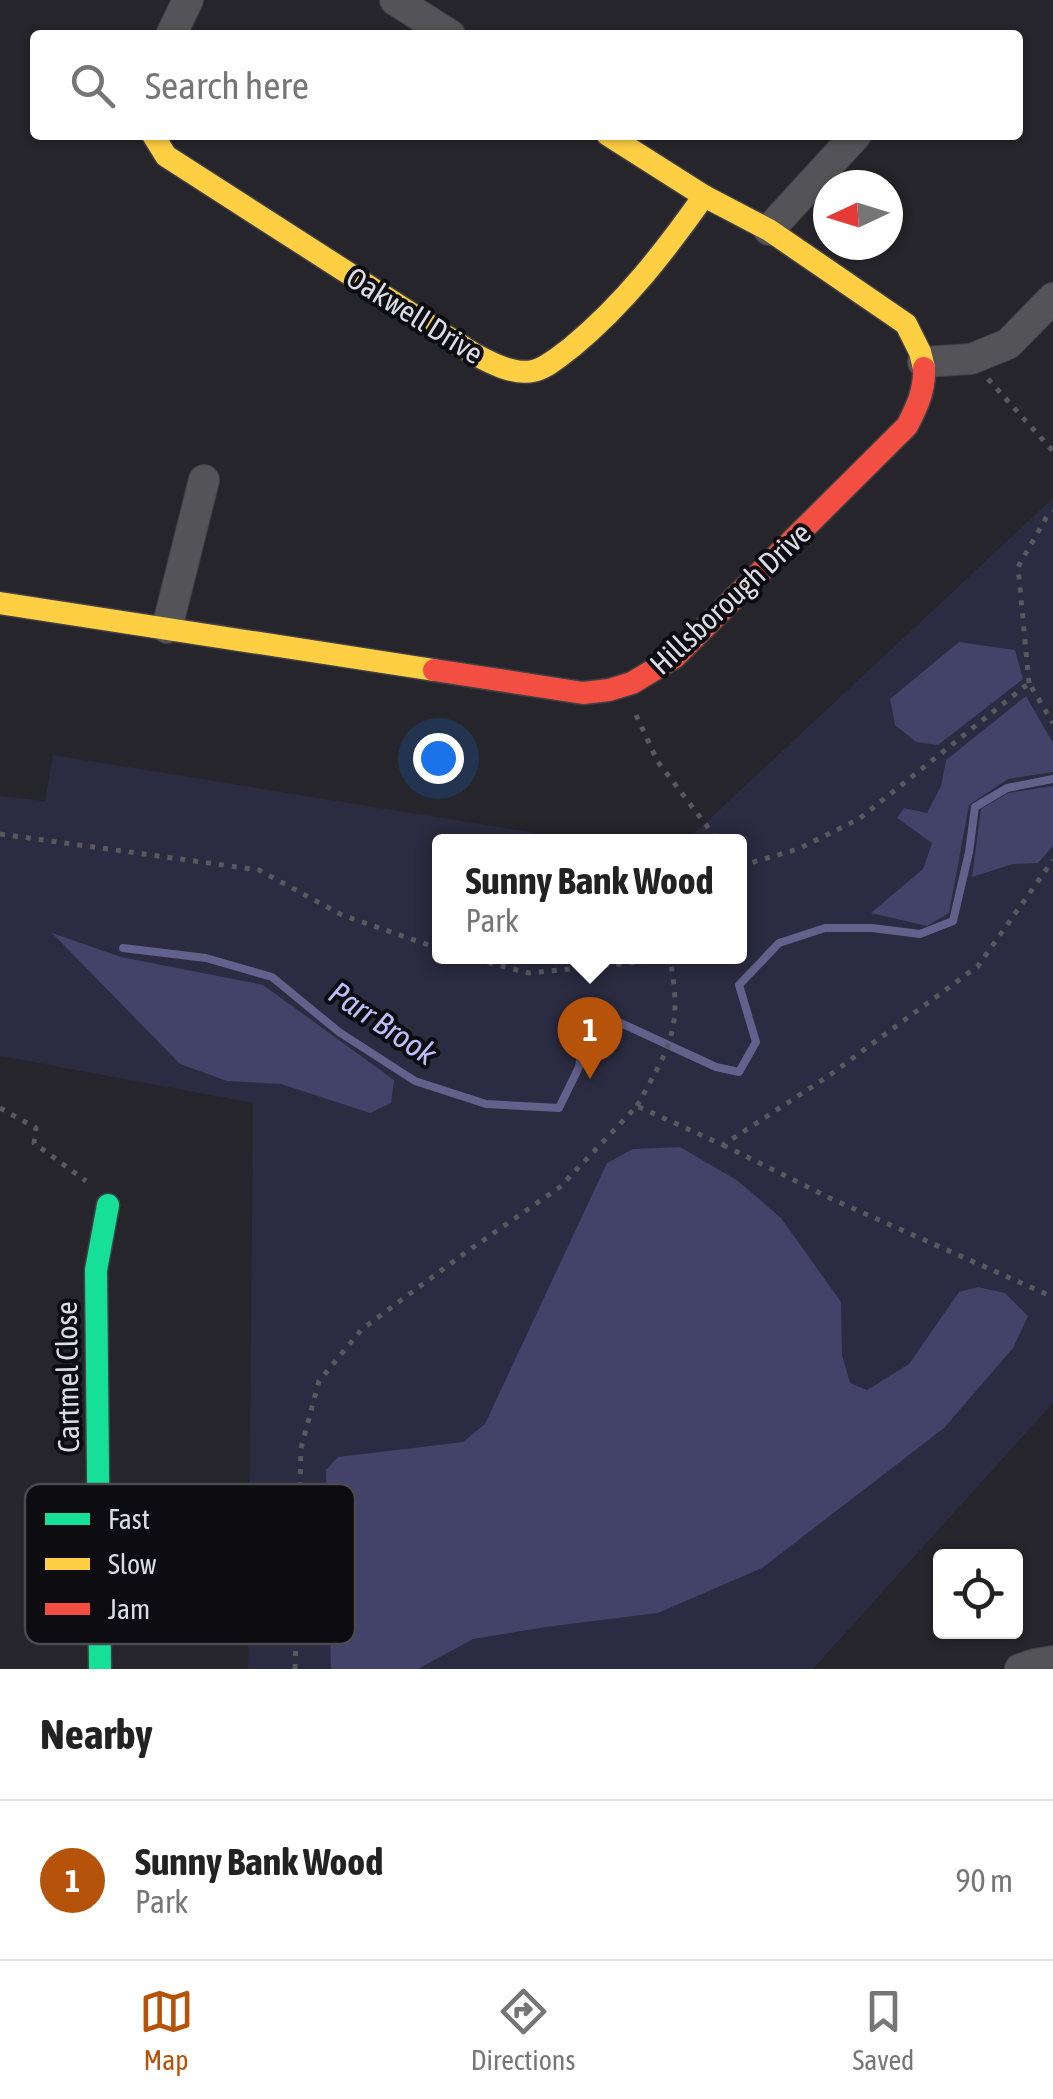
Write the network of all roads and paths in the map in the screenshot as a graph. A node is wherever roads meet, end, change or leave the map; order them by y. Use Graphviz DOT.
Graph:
graph roads {
  1 [pos="188,0"];
  2 [pos="395,0"];
  3 [pos="441,19"];
  4 [pos="173,30"];
  5 [pos="155,140"];
  6 [pos="616,140"];
  7 [pos="851,140"];
  8 [pos="704,196"];
  9 [pos="769,230"];
  10 [pos="1053,298"];
  11 [pos="971,359"];
  12 [pos="923,362"];
  13 [pos="1053,451"];
  14 [pos="204,480"];
  15 [pos="1053,511"];
  16 [pos="0,603"];
  17 [pos="166,628"];
  18 [pos="1029,683"];
  19 [pos="624,688"];
  20 [pos="1053,723"];
  21 [pos="0,834"];
  22 [pos="712,834"];
  23 [pos="1053,860"];
  24 [pos="747,864"];
  25 [pos="432,946"];
  26 [pos="492,964"];
  27 [pos="618,964"];
  28 [pos="672,964"];
  29 [pos="637,1106"];
  30 [pos="0,1108"];
  31 [pos="724,1145"];
  32 [pos="108,1206"];
  33 [pos="1053,1296"];
  34 [pos="98,1484"];
  35 [pos="300,1484"];
  36 [pos="100,1644"];
  37 [pos="297,1644"];
  38 [pos="1053,1661"];
  39 [pos="100,1669"];
  40 [pos="296,1669"];
  41 [pos="1020,1669"];
  1 -- 4 [label="street"];
  2 -- 3 [label="street"];
  5 -- 8 [label="street, Oakwell Drive"];
  6 -- 8 [label="street"];
  7 -- 9 [label="street"];
  8 -- 9 [label="street"];
  9 -- 12 [label="street"];
  10 -- 11 [label="street"];
  11 -- 12 [label="street"];
  11 -- 13 [label="path"];
  12 -- 19 [label="street, Hillsborough Drive"];
  14 -- 17 [label="street"];
  15 -- 18 [label="path"];
  16 -- 17 [label="street, Hillsborough Drive"];
  17 -- 19 [label="street, Hillsborough Drive"];
  18 -- 20 [label="path"];
  18 -- 24 [label="path"];
  19 -- 22 [label="path"];
  21 -- 25 [label="path"];
  23 -- 31 [label="path"];
  26 -- 27 [label="path"];
  28 -- 29 [label="path"];
  29 -- 31 [label="path"];
  29 -- 35 [label="path"];
  30 -- 32 [label="path"];
  31 -- 33 [label="path"];
  32 -- 34 [label="street, Cartmel Close"];
  36 -- 39 [label="street, Cartmel Close"];
  37 -- 40 [label="path"];
  38 -- 41 [label="street"];
}
